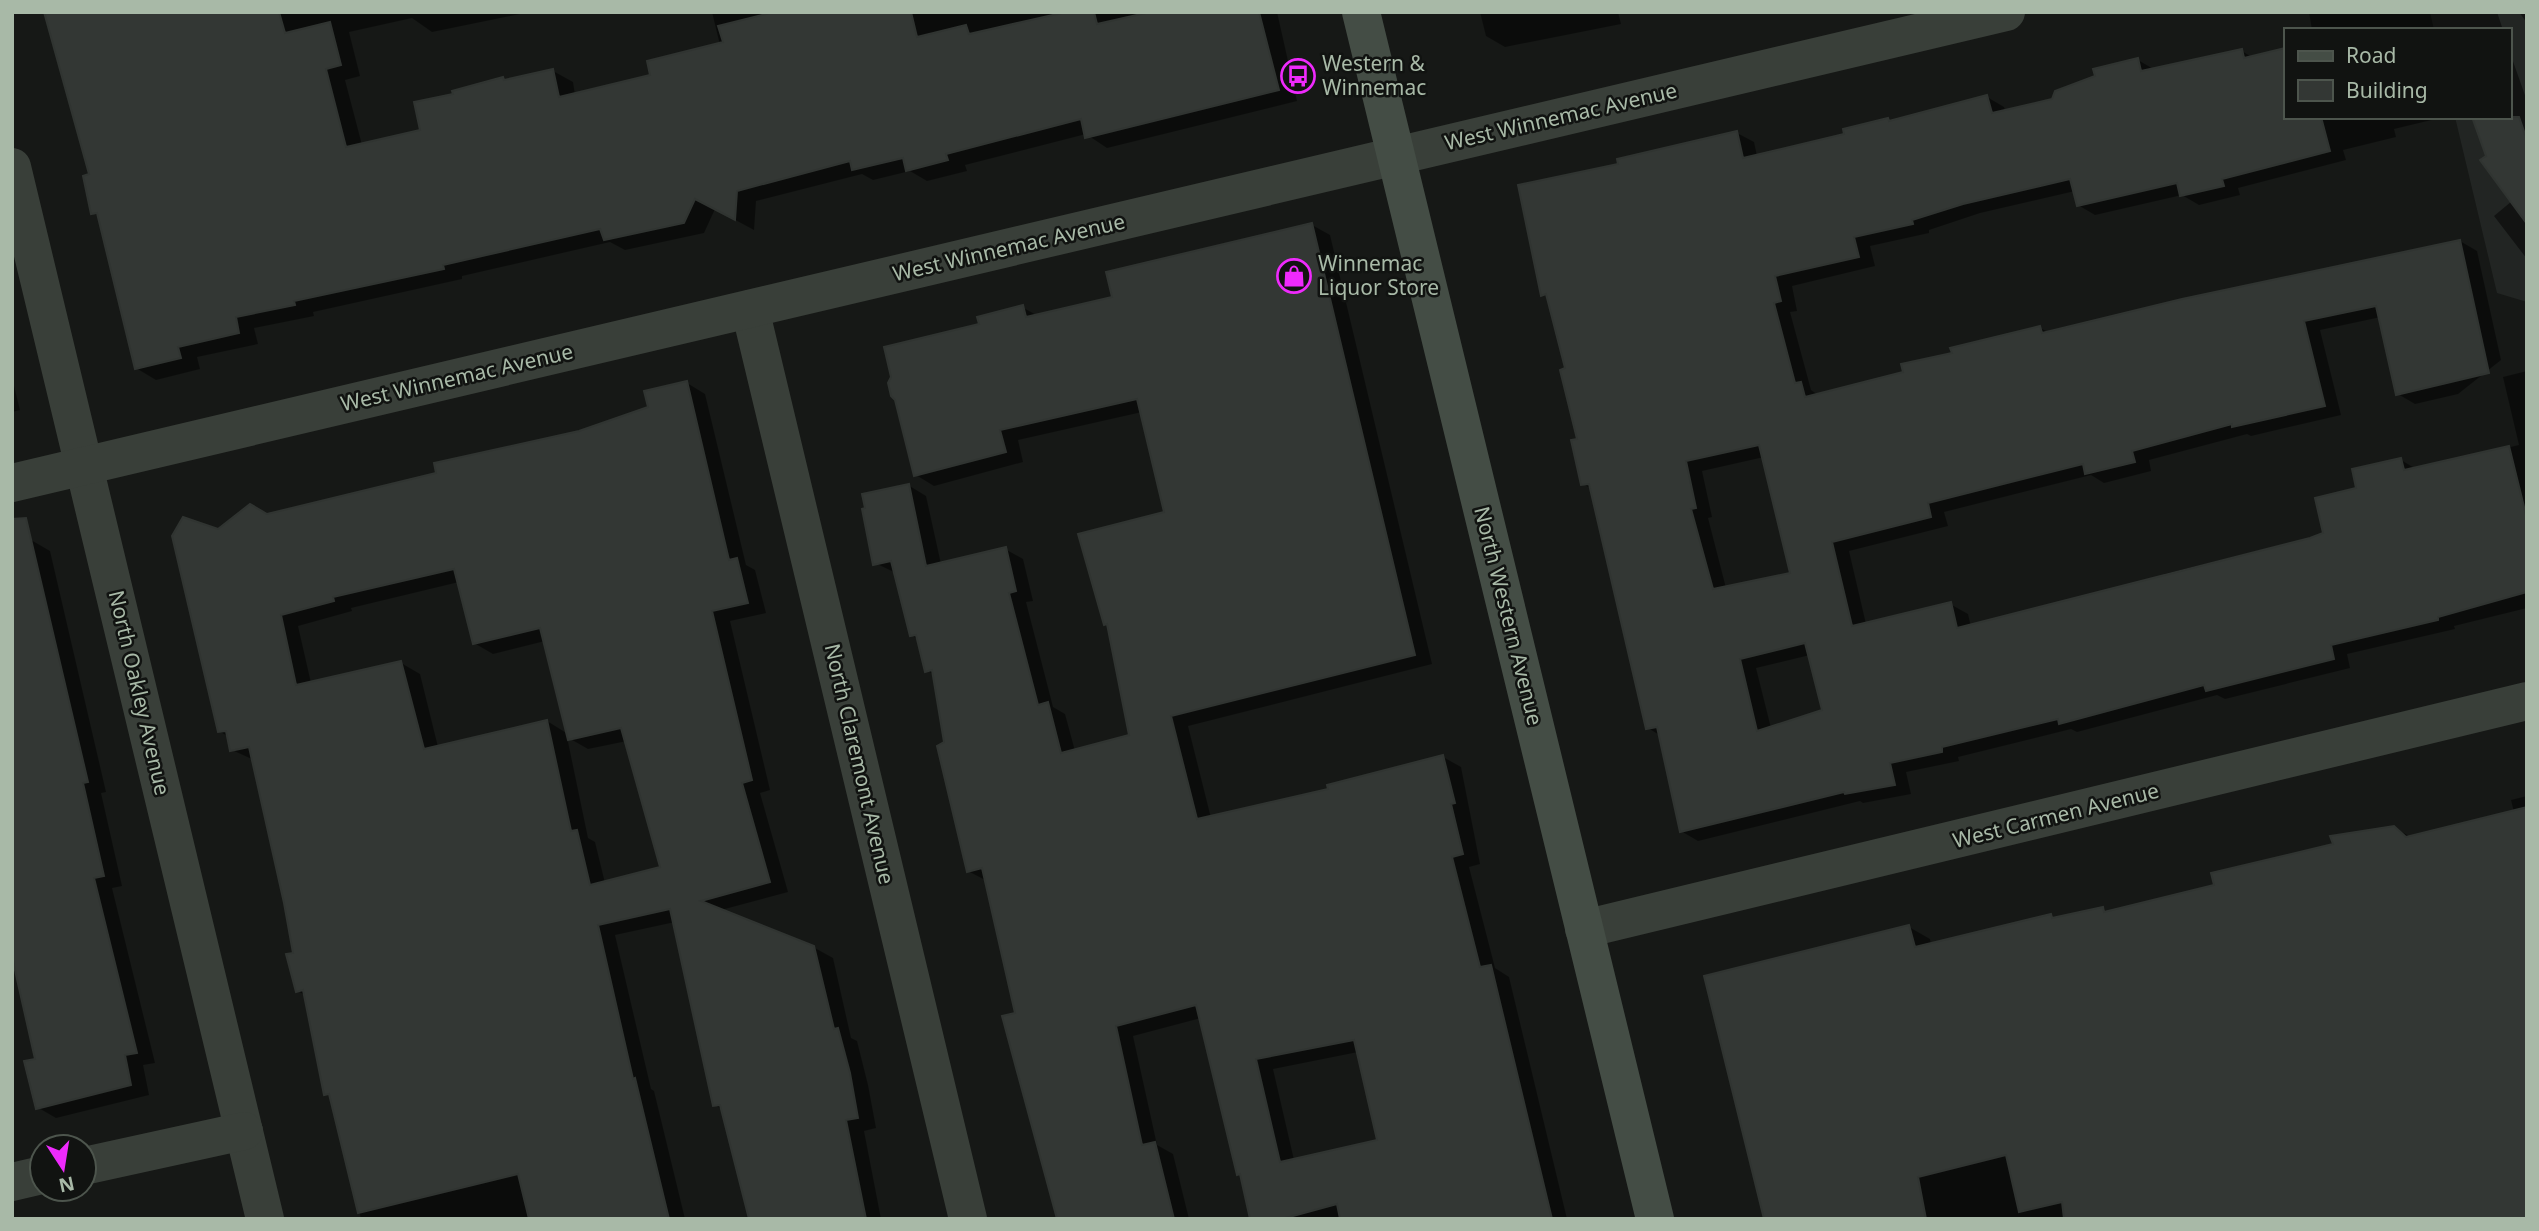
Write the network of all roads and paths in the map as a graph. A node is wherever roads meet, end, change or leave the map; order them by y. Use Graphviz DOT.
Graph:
graph roads {
  1 [pos="1361,12"];
  2 [pos="2006,12"];
  3 [pos="1396,156"];
  4 [pos="12,167"];
  5 [pos="750,309"];
  6 [pos="84,467"];
  7 [pos="12,483"];
  8 [pos="2527,701"];
  9 [pos="1584,929"];
  10 [pos="244,1131"];
  11 [pos="98,1163"];
  12 [pos="265,1219"];
  13 [pos="968,1219"];
  14 [pos="1655,1219"];
  1 -- 3 [label="main road, North Western Avenue"];
  2 -- 3 [label="street, West Winnemac Avenue"];
  3 -- 5 [label="street, West Winnemac Avenue"];
  3 -- 9 [label="main road, North Western Avenue"];
  4 -- 6 [label="street, North Oakley Avenue"];
  5 -- 6 [label="street, West Winnemac Avenue"];
  5 -- 13 [label="street, North Claremont Avenue"];
  6 -- 7 [label="street, West Winnemac Avenue"];
  6 -- 10 [label="street, North Oakley Avenue"];
  8 -- 9 [label="street, West Carmen Avenue"];
  9 -- 14 [label="main road, North Western Avenue"];
  10 -- 11 [label="street"];
  10 -- 12 [label="street, North Oakley Avenue"];
}
